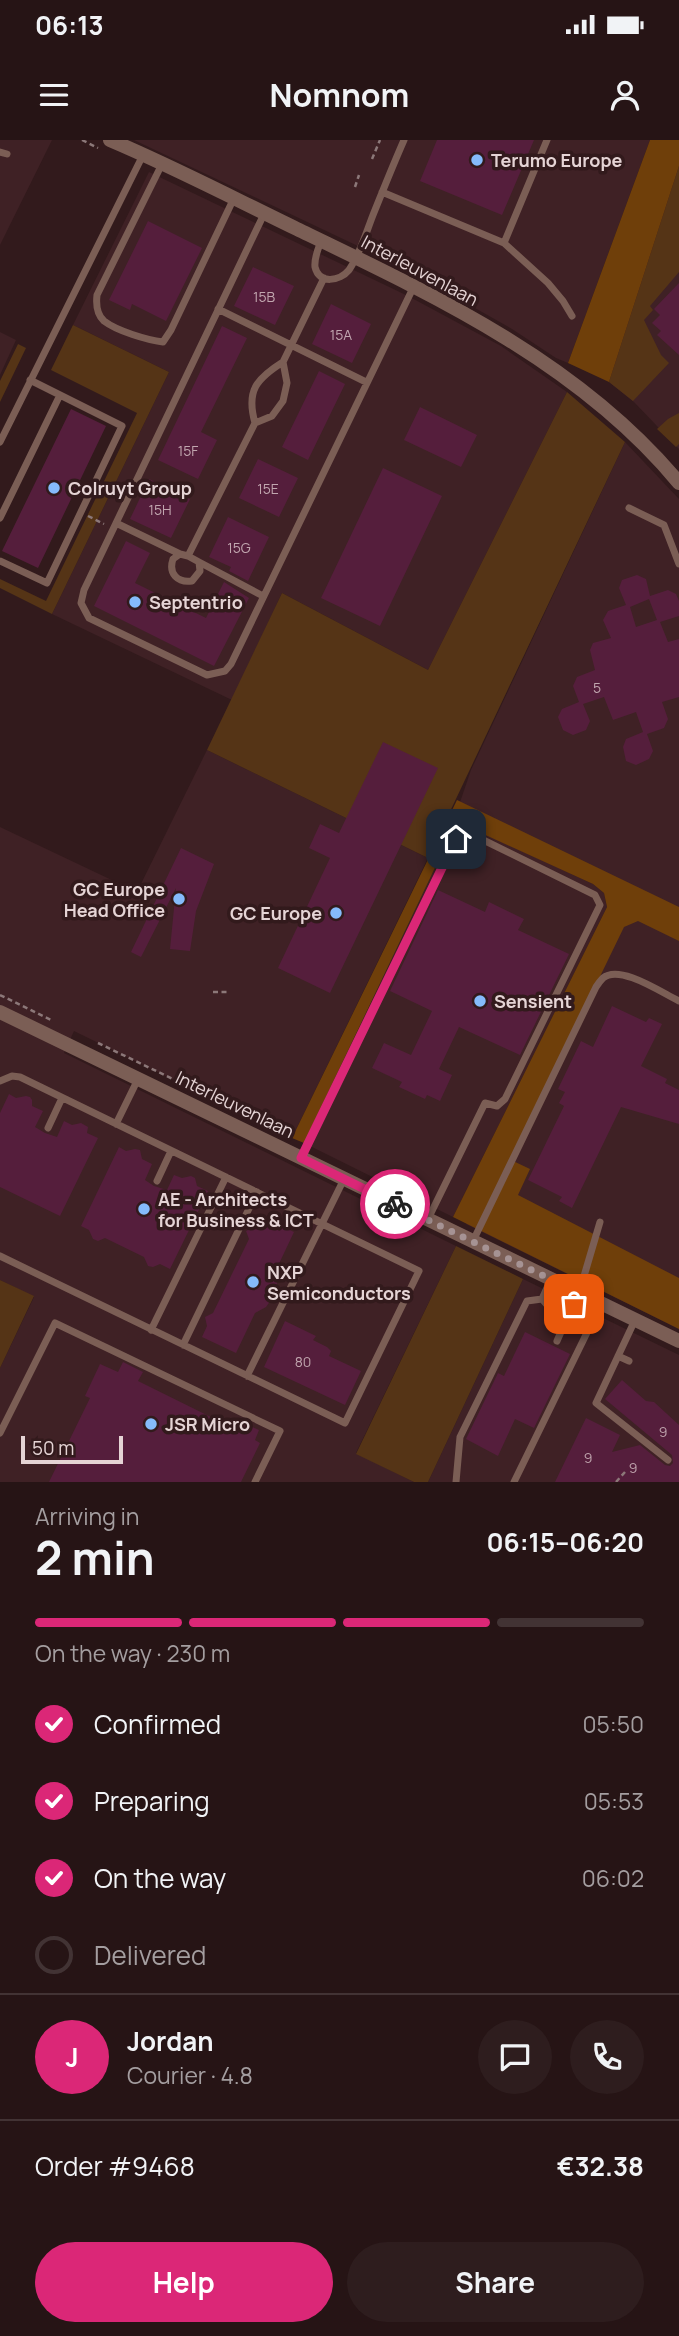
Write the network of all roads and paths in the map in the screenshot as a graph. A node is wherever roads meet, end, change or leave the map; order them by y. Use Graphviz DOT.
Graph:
graph roads {
  1 [pos="82,140"];
  2 [pos="380,140"];
  3 [pos="404,140"];
  4 [pos="547,140"];
  5 [pos="129,144"];
  6 [pos="106,145"];
  7 [pos="143,155"];
  8 [pos="372,159"];
  9 [pos="162,164"];
  10 [pos="359,175"];
  11 [pos="355,187"];
  12 [pos="382,192"];
  13 [pos="234,198"];
  14 [pos="264,213"];
  15 [pos="322,240"];
  16 [pos="504,243"];
  17 [pos="356,257"];
  18 [pos="324,278"];
  19 [pos="414,286"];
  20 [pos="218,309"];
  21 [pos="572,316"];
  22 [pos="292,345"];
  23 [pos="283,362"];
  24 [pos="30,380"];
  25 [pos="366,382"];
  26 [pos="60,395"];
  27 [pos="255,423"];
  28 [pos="0,442"];
  29 [pos="679,482"];
  30 [pos="629,508"];
  31 [pos="81,513"];
  32 [pos="0,518"];
  33 [pos="115,525"];
  34 [pos="184,555"];
  35 [pos="0,561"];
  36 [pos="199,562"];
  37 [pos="679,564"];
  38 [pos="263,596"];
  39 [pos="213,992"];
  40 [pos="228,992"];
  41 [pos="679,1001"];
  42 [pos="0,1012"];
  43 [pos="138,1079"];
  44 [pos="0,1081"];
  45 [pos="62,1098"];
  46 [pos="116,1124"];
  47 [pos="48,1128"];
  48 [pos="172,1151"];
  49 [pos="301,1158"];
  50 [pos="226,1177"];
  51 [pos="344,1179"];
  52 [pos="157,1181"];
  53 [pos="257,1192"];
  54 [pos="428,1220"];
  55 [pos="600,1222"];
  56 [pos="321,1223"];
  57 [pos="473,1241"];
  58 [pos="0,1256"];
  59 [pos="551,1279"];
  60 [pos="579,1293"];
  61 [pos="542,1299"];
  62 [pos="601,1304"];
  63 [pos="635,1320"];
  64 [pos="564,1325"];
  65 [pos="151,1330"];
  66 [pos="557,1341"];
  67 [pos="679,1341"];
  68 [pos="183,1345"];
  69 [pos="618,1356"];
  70 [pos="629,1361"];
  71 [pos="247,1376"];
  72 [pos="0,1433"];
  73 [pos="668,1460"];
  74 [pos="625,1472"];
  75 [pos="255,1482"];
  76 [pos="456,1482"];
  77 [pos="514,1482"];
  78 [pos="616,1482"];
  1 -- 6 [label="path"];
  2 -- 8 [label="path"];
  3 -- 12 [label="lane"];
  4 -- 16 [label="lane"];
  5 -- 6 [label="street, Interleuvenlaan"];
  5 -- 7 [label="street, Interleuvenlaan"];
  7 -- 9 [label="street, Interleuvenlaan"];
  7 -- 24 [label="lane"];
  9 -- 13 [label="street, Interleuvenlaan"];
  9 -- 13 [label="lane"];
  10 -- 11 [label="path"];
  12 -- 16 [label="lane"];
  12 -- 17 [label="lane"];
  13 -- 14 [label="street, Interleuvenlaan"];
  14 -- 15 [label="street, Interleuvenlaan"];
  14 -- 20 [label="lane"];
  15 -- 17 [label="street, Interleuvenlaan"];
  15 -- 18 [label="lane"];
  16 -- 21 [label="lane"];
  17 -- 18 [label="lane"];
  17 -- 19 [label="street, Interleuvenlaan"];
  18 -- 22 [label="lane"];
  19 -- 25 [label="lane"];
  19 -- 29 [label="street, Interleuvenlaan"];
  20 -- 22 [label="lane"];
  20 -- 33 [label="lane"];
  22 -- 23 [label="lane"];
  22 -- 25 [label="lane"];
  23 -- 27 [label="lane"];
  23 -- 27 [label="lane"];
  24 -- 26 [label="lane"];
  24 -- 28 [label="lane"];
  25 -- 38 [label="lane"];
  26 -- 31 [label="lane"];
  26 -- 32 [label="lane"];
  27 -- 34 [label="lane"];
  30 -- 37 [label="lane"];
  31 -- 33 [label="path"];
  31 -- 35 [label="lane"];
  33 -- 34 [label="lane"];
  33 -- 38 [label="lane"];
  34 -- 36 [label="lane"];
  34 -- 36 [label="lane"];
  36 -- 38 [label="lane"];
  39 -- 40 [label="path"];
  41 -- 57 [label="lane"];
  42 -- 43 [label="street, Interleuvenlaan"];
  43 -- 46 [label="lane"];
  43 -- 49 [label="street, Interleuvenlaan"];
  44 -- 45 [label="lane"];
  45 -- 46 [label="lane"];
  45 -- 47 [label="lane"];
  46 -- 48 [label="lane"];
  48 -- 50 [label="lane"];
  48 -- 52 [label="lane"];
  49 -- 51 [label="street, Interleuvenlaan"];
  49 -- 54 [label="lane"];
  50 -- 53 [label="lane"];
  50 -- 65 [label="lane"];
  51 -- 54 [label="street, Interleuvenlaan"];
  51 -- 56 [label="lane"];
  53 -- 56 [label="lane"];
  53 -- 68 [label="lane"];
  54 -- 57 [label="street, Interleuvenlaan"];
  55 -- 60 [label="lane"];
  56 -- 71 [label="lane"];
  56 -- 71 [label="lane"];
  57 -- 59 [label="street, Interleuvenlaan"];
  58 -- 65 [label="lane"];
  59 -- 60 [label="street, Interleuvenlaan"];
  59 -- 61 [label="lane"];
  60 -- 62 [label="street, Interleuvenlaan"];
  60 -- 64 [label="lane"];
  61 -- 64 [label="lane"];
  61 -- 76 [label="lane"];
  62 -- 63 [label="street, Interleuvenlaan"];
  62 -- 77 [label="lane"];
  63 -- 67 [label="street, Interleuvenlaan"];
  63 -- 69 [label="lane"];
  64 -- 66 [label="lane"];
  65 -- 68 [label="lane"];
  68 -- 71 [label="lane"];
  69 -- 70 [label="lane"];
  69 -- 73 [label="lane"];
  72 -- 75 [label="lane"];
  74 -- 78 [label="path"];
}
